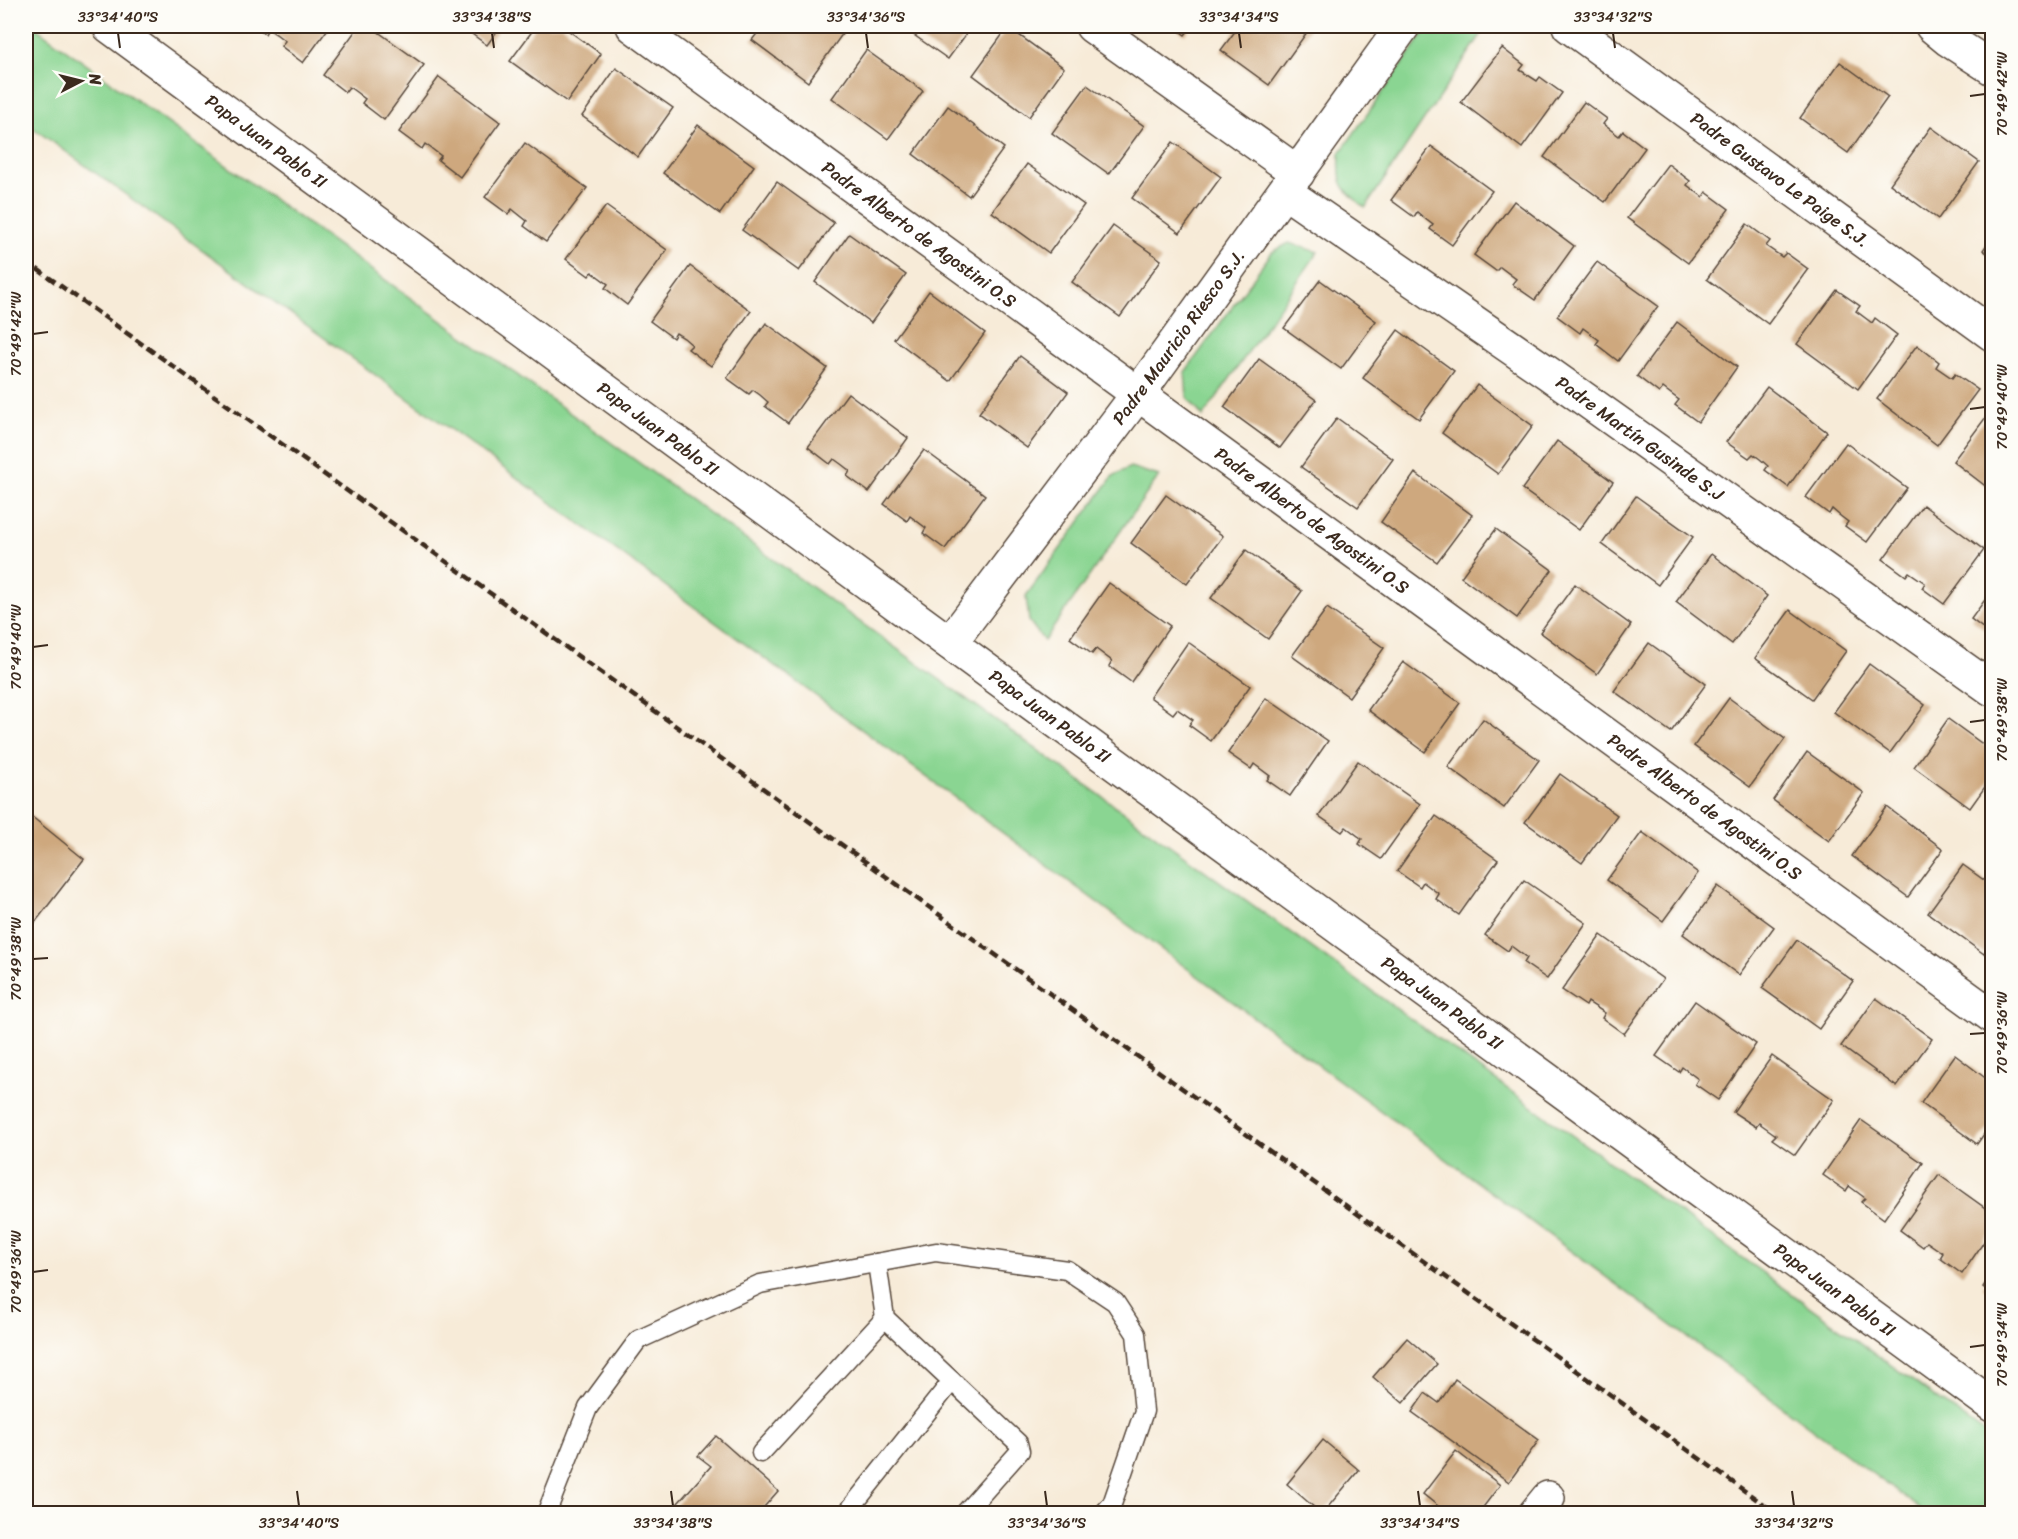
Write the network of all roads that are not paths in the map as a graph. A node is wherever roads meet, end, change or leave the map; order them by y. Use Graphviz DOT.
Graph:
graph roads {
  1 [pos="109,26"];
  2 [pos="633,26"];
  3 [pos="1092,26"];
  4 [pos="1403,26"];
  5 [pos="1569,26"];
  6 [pos="1947,30"];
  7 [pos="1992,68"];
  8 [pos="1291,182"];
  9 [pos="1992,334"];
  10 [pos="1138,394"];
  11 [pos="950,643"];
  12 [pos="1992,689"];
  13 [pos="1992,1016"];
  14 [pos="877,1263"];
  15 [pos="885,1318"];
  16 [pos="952,1381"];
  17 [pos="1992,1405"];
  18 [pos="761,1453"];
  19 [pos="546,1514"];
  20 [pos="846,1514"];
  21 [pos="964,1514"];
  22 [pos="1103,1514"];
  1 -- 11 [label="street, Papa Juan Pablo II"];
  2 -- 10 [label="street, Padre Alberto de Agostini O.S"];
  3 -- 8 [label="street, Padre Martín Gusinde S.J"];
  4 -- 8 [label="street, Padre Mauricio Riesco S.J."];
  5 -- 9 [label="street, Padre Gustavo Le Paige S.J."];
  6 -- 7 [label="street"];
  8 -- 10 [label="street, Padre Mauricio Riesco S.J."];
  8 -- 12 [label="street, Padre Martín Gusinde S.J"];
  10 -- 11 [label="street, Padre Mauricio Riesco S.J."];
  10 -- 13 [label="street, Padre Alberto de Agostini O.S"];
  11 -- 17 [label="street, Papa Juan Pablo II"];
  14 -- 15 [label="lane"];
  14 -- 19 [label="lane"];
  14 -- 22 [label="lane"];
  15 -- 16 [label="lane"];
  15 -- 18 [label="lane"];
  16 -- 20 [label="lane"];
  16 -- 21 [label="lane"];
}
